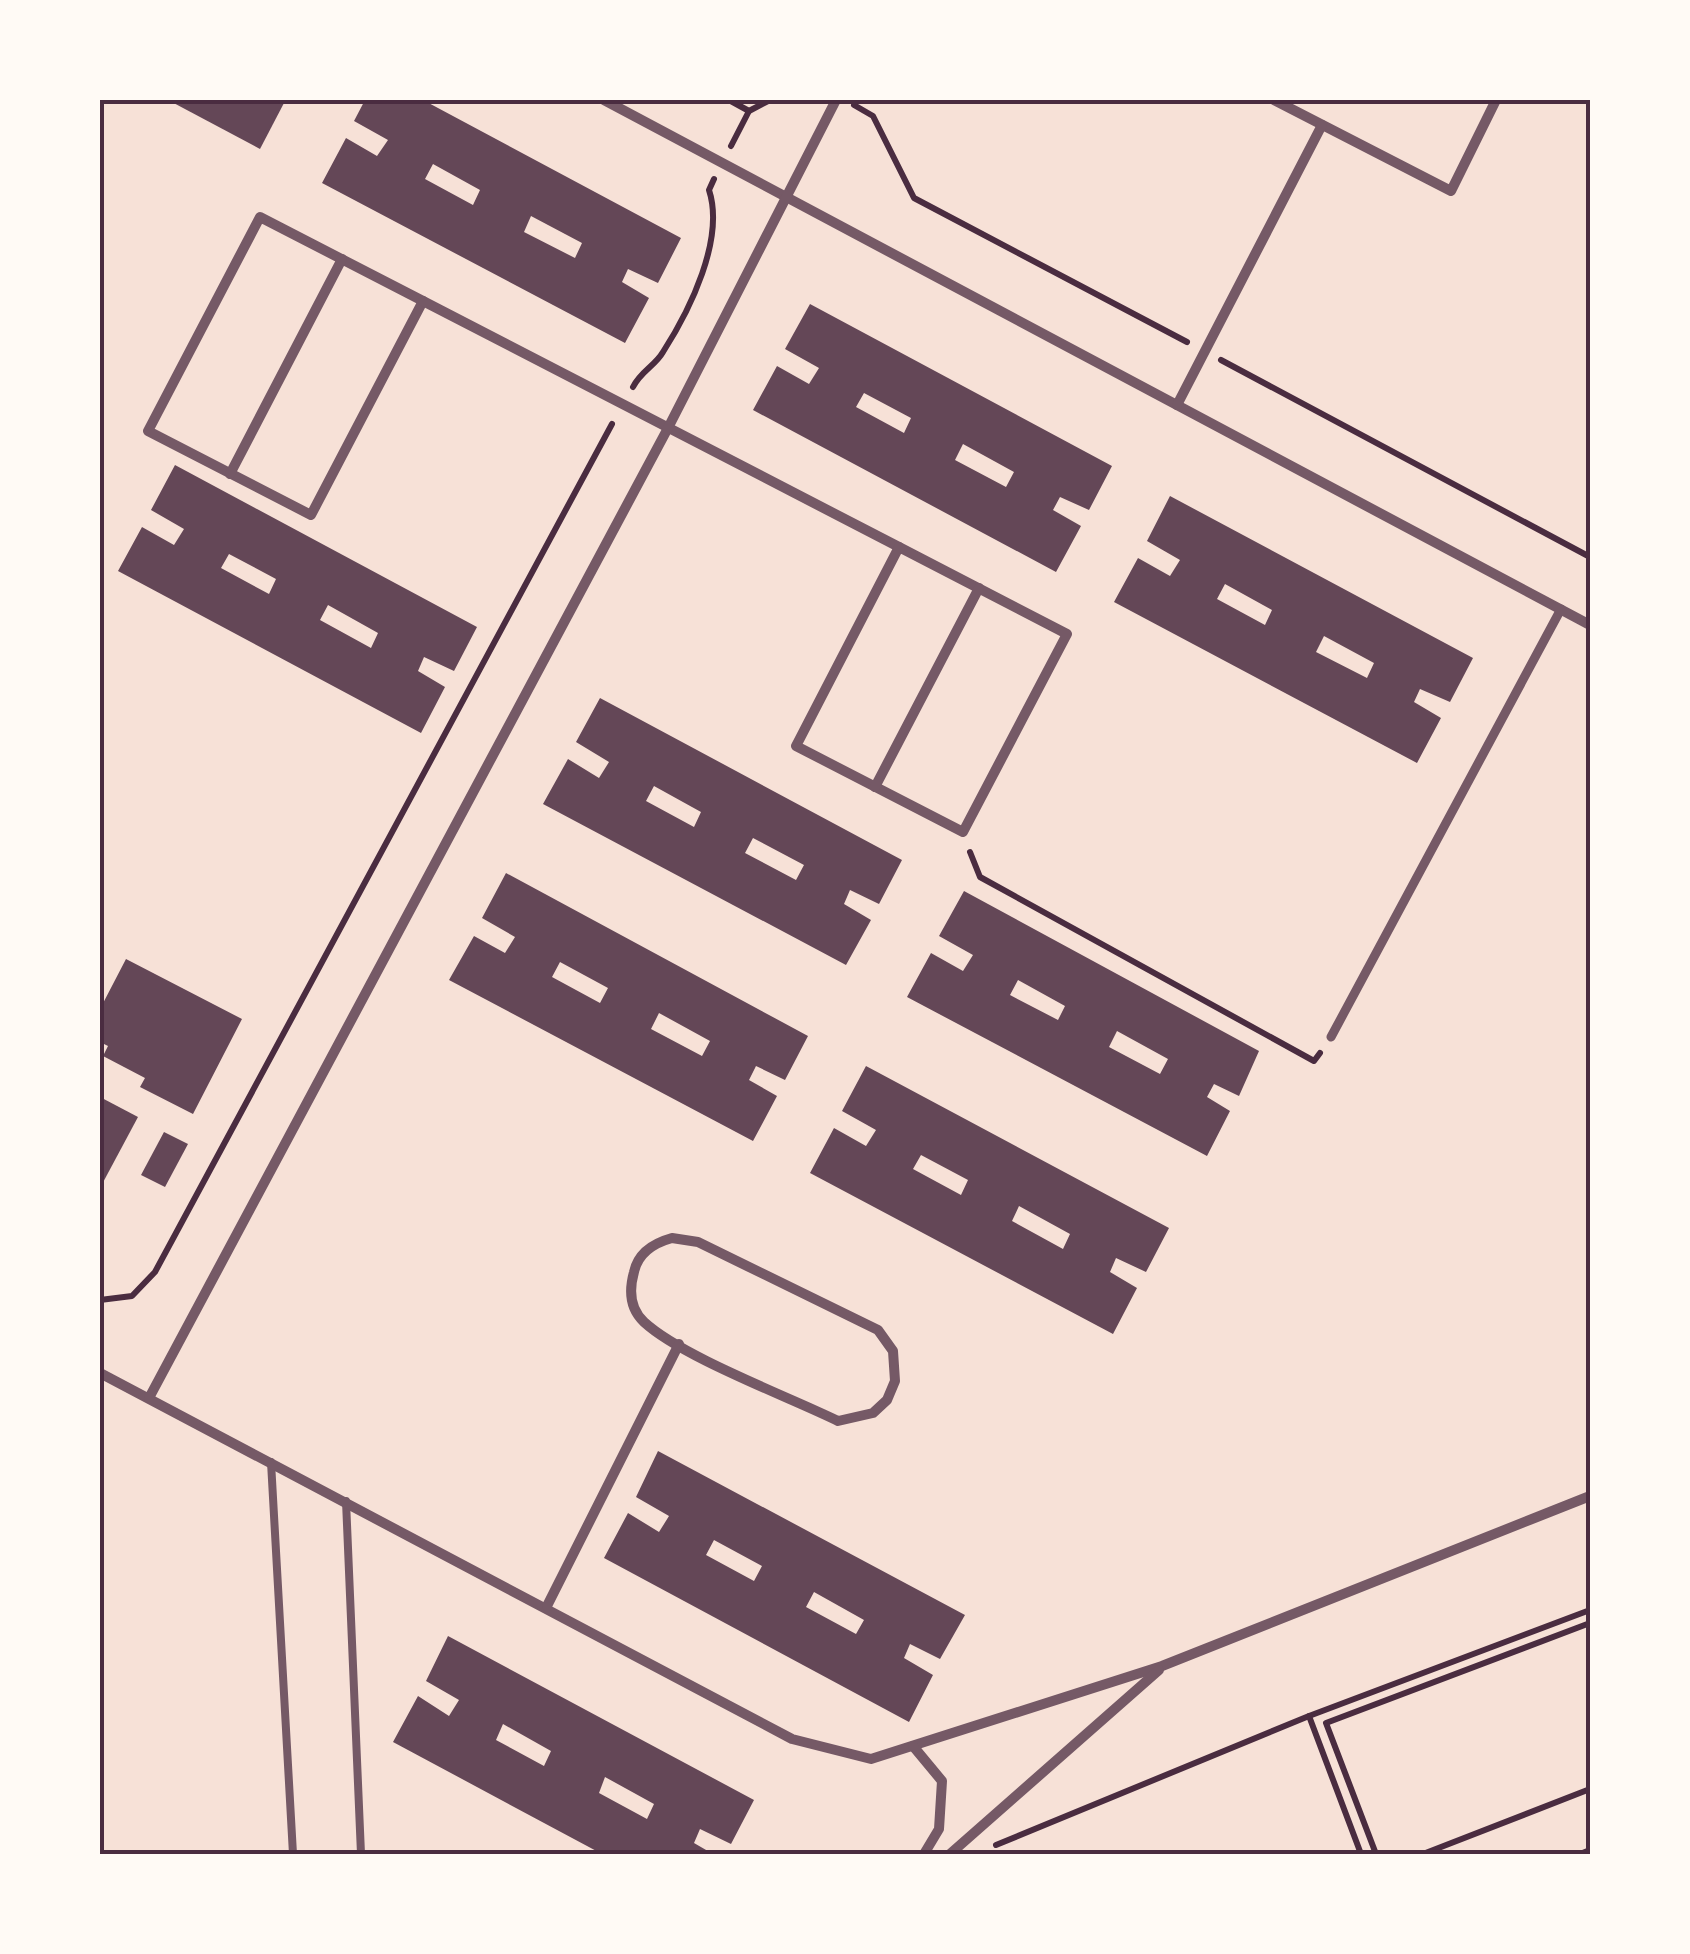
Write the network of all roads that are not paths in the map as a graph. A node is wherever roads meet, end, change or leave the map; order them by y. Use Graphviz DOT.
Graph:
graph roads {
  1 [pos="604,100"];
  2 [pos="836,100"];
  3 [pos="1274,100"];
  4 [pos="1496,100"];
  5 [pos="1322,125"];
  6 [pos="786,198"];
  7 [pos="342,259"];
  8 [pos="423,300"];
  9 [pos="1177,405"];
  10 [pos="668,428"];
  11 [pos="230,474"];
  12 [pos="899,547"];
  13 [pos="979,588"];
  14 [pos="1561,609"];
  15 [pos="1590,625"];
  16 [pos="876,787"];
  17 [pos="1331,1037"];
  18 [pos="679,1344"];
  19 [pos="100,1373"];
  20 [pos="149,1398"];
  21 [pos="271,1462"];
  22 [pos="1590,1496"];
  23 [pos="346,1502"];
  24 [pos="547,1606"];
  25 [pos="1162,1666"];
  26 [pos="912,1746"];
  27 [pos="293,1854"];
  28 [pos="361,1854"];
  29 [pos="924,1854"];
  30 [pos="950,1854"];
  1 -- 6 [label="street"];
  2 -- 6 [label="street"];
  3 -- 5 [label="street"];
  4 -- 5 [label="street"];
  5 -- 9 [label="street"];
  6 -- 9 [label="street"];
  6 -- 10 [label="street"];
  7 -- 8 [label="street"];
  7 -- 11 [label="street"];
  7 -- 11 [label="street"];
  8 -- 10 [label="street"];
  8 -- 11 [label="street"];
  9 -- 14 [label="street"];
  10 -- 12 [label="street"];
  10 -- 20 [label="street"];
  12 -- 13 [label="street"];
  12 -- 16 [label="street"];
  13 -- 16 [label="street"];
  13 -- 16 [label="street"];
  14 -- 15 [label="street"];
  14 -- 17 [label="street"];
  18 -- 18 [label="street"];
  18 -- 24 [label="street"];
  19 -- 20 [label="street"];
  20 -- 21 [label="street"];
  21 -- 23 [label="street"];
  21 -- 27 [label="lane"];
  22 -- 25 [label="street"];
  23 -- 24 [label="street"];
  23 -- 28 [label="lane"];
  24 -- 26 [label="street"];
  25 -- 26 [label="street"];
  25 -- 30 [label="street"];
  26 -- 29 [label="street"];
}
